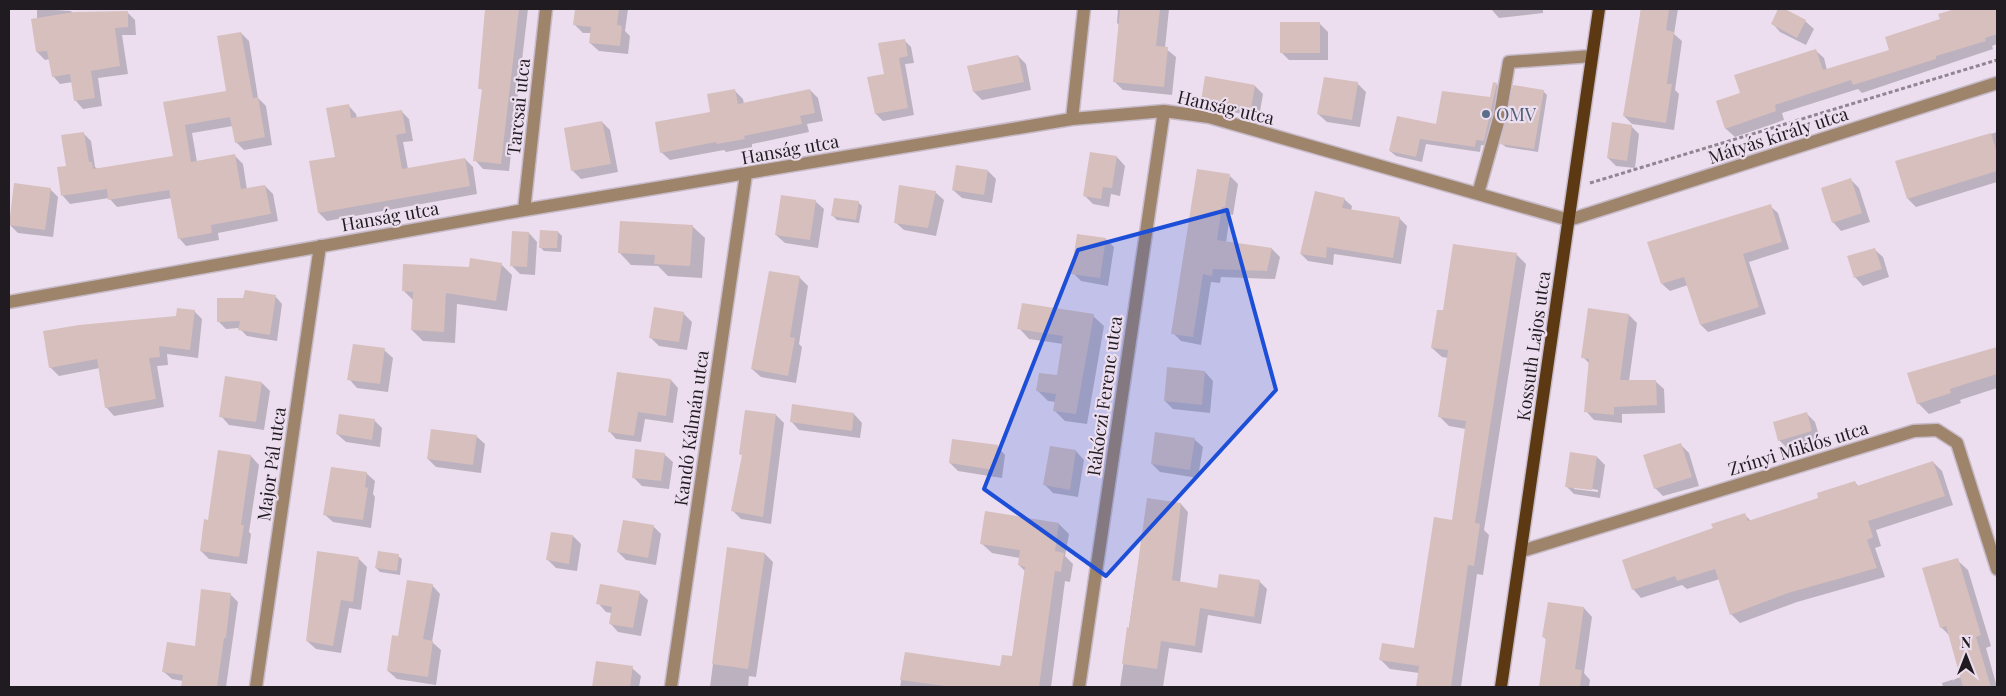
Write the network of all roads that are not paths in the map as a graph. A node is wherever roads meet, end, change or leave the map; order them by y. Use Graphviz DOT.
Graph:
graph roads {
  1 [pos="546,9"];
  2 [pos="1084,9"];
  3 [pos="1599,9"];
  4 [pos="1592,56"];
  5 [pos="1997,83"];
  6 [pos="1164,111"];
  7 [pos="1072,119"];
  8 [pos="746,174"];
  9 [pos="1478,194"];
  10 [pos="524,210"];
  11 [pos="1569,220"];
  12 [pos="320,246"];
  13 [pos="9,302"];
  14 [pos="1522,551"];
  15 [pos="1997,569"];
  16 [pos="256,687"];
  17 [pos="670,687"];
  18 [pos="1079,687"];
  19 [pos="1501,687"];
  1 -- 10 [label="street, Tarcsai utca"];
  2 -- 7 [label="street"];
  3 -- 4 [label="main road, Kossuth Lajos utca"];
  4 -- 9 [label="street"];
  4 -- 11 [label="main road, Kossuth Lajos utca"];
  5 -- 11 [label="street, Mátyás király utca"];
  6 -- 7 [label="street, Hanság utca"];
  6 -- 9 [label="street, Hanság utca"];
  6 -- 18 [label="street, Rákóczi Ferenc utca"];
  7 -- 8 [label="street, Hanság utca"];
  8 -- 10 [label="street, Hanság utca"];
  8 -- 17 [label="street, Kandó Kálmán utca"];
  9 -- 11 [label="street, Hanság utca"];
  10 -- 12 [label="street, Hanság utca"];
  11 -- 14 [label="main road, Kossuth Lajos utca"];
  12 -- 13 [label="street, Hanság utca"];
  12 -- 16 [label="street, Major Pál utca"];
  14 -- 15 [label="street, Zrínyi Miklós utca"];
  14 -- 19 [label="main road, Kossuth Lajos utca"];
}
